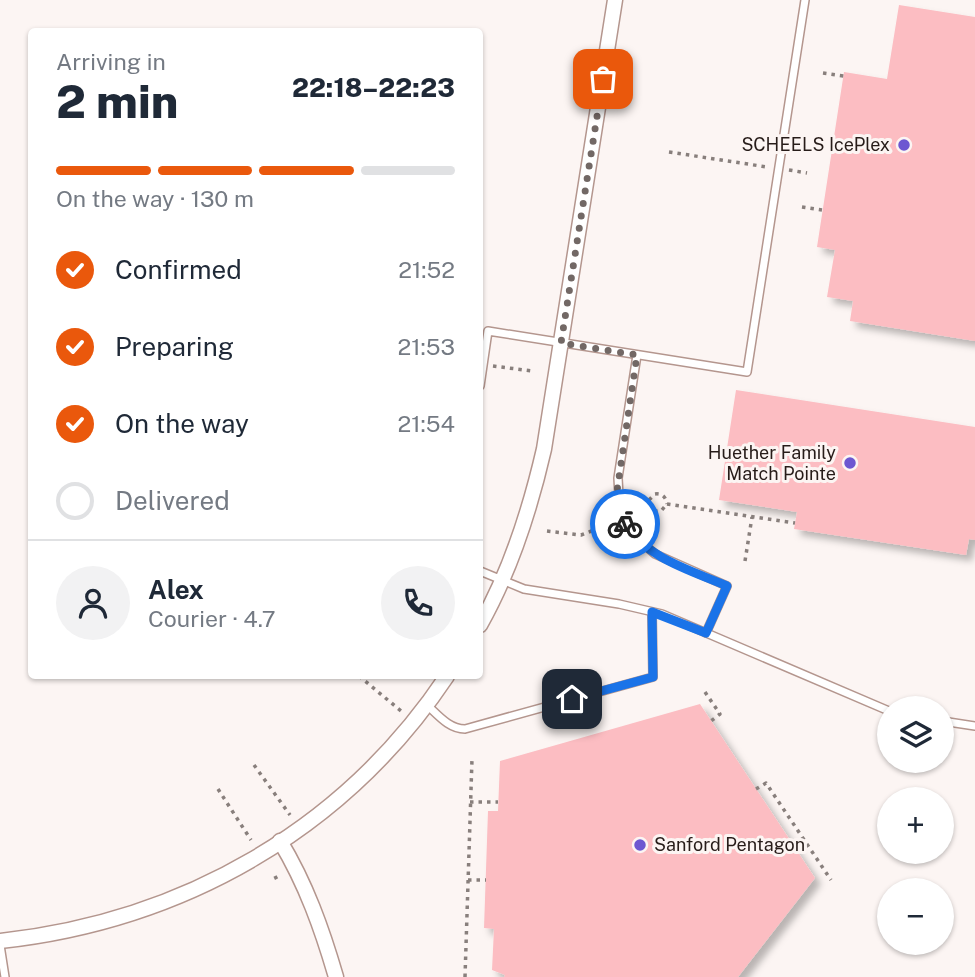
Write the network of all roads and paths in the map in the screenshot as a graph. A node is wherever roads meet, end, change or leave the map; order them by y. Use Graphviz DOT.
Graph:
graph roads {
  1 [pos="615,0"];
  2 [pos="805,0"];
  3 [pos="823,73"];
  4 [pos="844,76"];
  5 [pos="669,152"];
  6 [pos="779,169"];
  7 [pos="807,173"];
  8 [pos="802,207"];
  9 [pos="822,210"];
  10 [pos="561,343"];
  11 [pos="637,355"];
  12 [pos="483,364"];
  13 [pos="533,371"];
  14 [pos="649,500"];
  15 [pos="667,504"];
  16 [pos="650,506"];
  17 [pos="654,511"];
  18 [pos="752,517"];
  19 [pos="622,518"];
  20 [pos="795,523"];
  21 [pos="547,531"];
  22 [pos="746,561"];
  23 [pos="483,572"];
  24 [pos="502,582"];
  25 [pos="652,612"];
  26 [pos="483,619"];
  27 [pos="706,633"];
  28 [pos="363,679"];
  29 [pos="445,679"];
  30 [pos="705,692"];
  31 [pos="427,705"];
  32 [pos="877,705"];
  33 [pos="401,711"];
  34 [pos="711,721"];
  35 [pos="954,723"];
  36 [pos="975,726"];
  37 [pos="472,759"];
  38 [pos="254,765"];
  39 [pos="218,789"];
  40 [pos="757,789"];
  41 [pos="471,802"];
  42 [pos="498,802"];
  43 [pos="290,815"];
  44 [pos="251,840"];
  45 [pos="281,841"];
  46 [pos="468,880"];
  47 [pos="486,880"];
  48 [pos="831,880"];
  49 [pos="0,943"];
  50 [pos="5,977"];
  51 [pos="336,977"];
  52 [pos="465,977"];
  1 -- 10 [label="street"];
  2 -- 6 [label="lane"];
  3 -- 4 [label="path"];
  5 -- 6 [label="path"];
  6 -- 7 [label="path"];
  6 -- 11 [label="lane"];
  8 -- 9 [label="path"];
  10 -- 11 [label="lane"];
  10 -- 12 [label="lane"];
  10 -- 24 [label="street"];
  11 -- 19 [label="lane"];
  12 -- 13 [label="path"];
  14 -- 15 [label="path"];
  15 -- 17 [label="path"];
  15 -- 18 [label="path"];
  16 -- 19 [label="path"];
  18 -- 20 [label="path"];
  18 -- 22 [label="path"];
  19 -- 21 [label="path"];
  19 -- 27 [label="lane"];
  23 -- 24 [label="lane"];
  24 -- 25 [label="lane"];
  24 -- 26 [label="street"];
  25 -- 27 [label="lane"];
  25 -- 31 [label="lane"];
  27 -- 32 [label="lane"];
  28 -- 33 [label="path"];
  29 -- 31 [label="street"];
  30 -- 34 [label="path"];
  31 -- 45 [label="street"];
  35 -- 36 [label="lane"];
  37 -- 41 [label="path"];
  38 -- 43 [label="path"];
  39 -- 44 [label="path"];
  40 -- 48 [label="path"];
  41 -- 42 [label="path"];
  41 -- 46 [label="path"];
  45 -- 49 [label="street"];
  45 -- 51 [label="street"];
  46 -- 47 [label="path"];
  46 -- 52 [label="path"];
  49 -- 50 [label="lane"];
}
